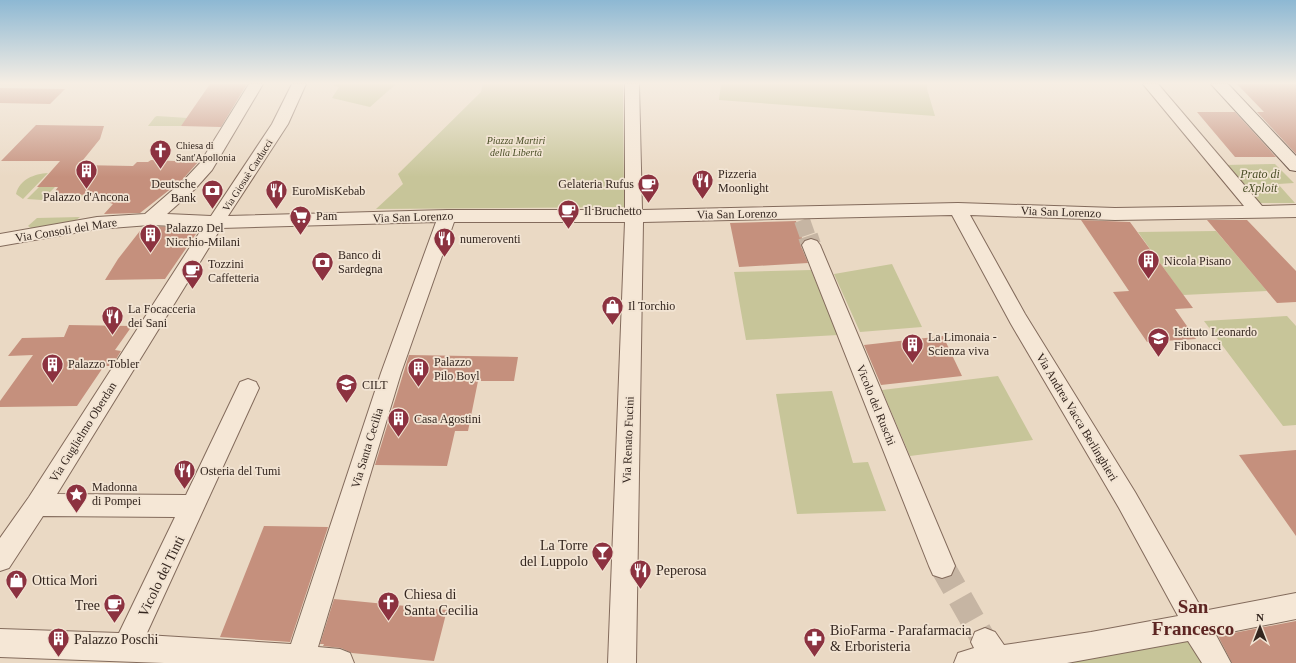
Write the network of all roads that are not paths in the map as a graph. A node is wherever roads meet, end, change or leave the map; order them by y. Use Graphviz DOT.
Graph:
graph roads {
  1 [pos="237,115"];
  2 [pos="284,115"];
  3 [pos="632,115"];
  4 [pos="1176,115"];
  5 [pos="1247,115"];
  6 [pos="1295,165"];
  7 [pos="958,209"];
  8 [pos="1257,211"];
  9 [pos="1296,211"];
  10 [pos="447,216"];
  11 [pos="634,216"];
  12 [pos="150,219"];
  13 [pos="216,222"];
  14 [pos="0,240"];
  15 [pos="811,245"];
  16 [pos="248,388"];
  17 [pos="37,505"];
  18 [pos="194,506"];
  19 [pos="0,559"];
  20 [pos="942,566"];
  21 [pos="1296,606"];
  22 [pos="1196,626"];
  23 [pos="0,643"];
  24 [pos="127,646"];
  25 [pos="994,655"];
  26 [pos="300,661"];
  27 [pos="340,663"];
  28 [pos="622,663"];
  29 [pos="968,663"];
  30 [pos="1216,663"];
  1 -- 12 [label="street"];
  2 -- 13 [label="street, Via Giosuè Carducci"];
  3 -- 11 [label="street"];
  4 -- 8 [label="street"];
  5 -- 6 [label="street"];
  7 -- 8 [label="street, Via San Lorenzo"];
  7 -- 11 [label="street, Via San Lorenzo"];
  7 -- 22 [label="street, Via Andrea Vacca Berlinghieri"];
  8 -- 9 [label="street, Via San Lorenzo"];
  10 -- 11 [label="street, Via San Lorenzo"];
  10 -- 13 [label="street, Via San Lorenzo"];
  10 -- 26 [label="street, Via Santa Cecilia"];
  11 -- 28 [label="street, Via Renato Fucini"];
  12 -- 13 [label="street, Via San Lorenzo"];
  12 -- 14 [label="street, Via Consoli del Mare"];
  13 -- 17 [label="street, Via Guglielmo Oberdan"];
  15 -- 20 [label="street, Vicolo del Ruschi"];
  16 -- 18 [label="street, Vicolo del Tinti"];
  17 -- 18 [label="street"];
  17 -- 19 [label="street, Via Guglielmo Oberdan"];
  18 -- 24 [label="street, Vicolo del Tinti"];
  21 -- 22 [label="street"];
  22 -- 25 [label="street"];
  22 -- 30 [label="street, Via Andrea Vacca Berlinghieri"];
  23 -- 24 [label="street"];
  24 -- 26 [label="street"];
  25 -- 29 [label="street"];
  26 -- 27 [label="street"];
}
